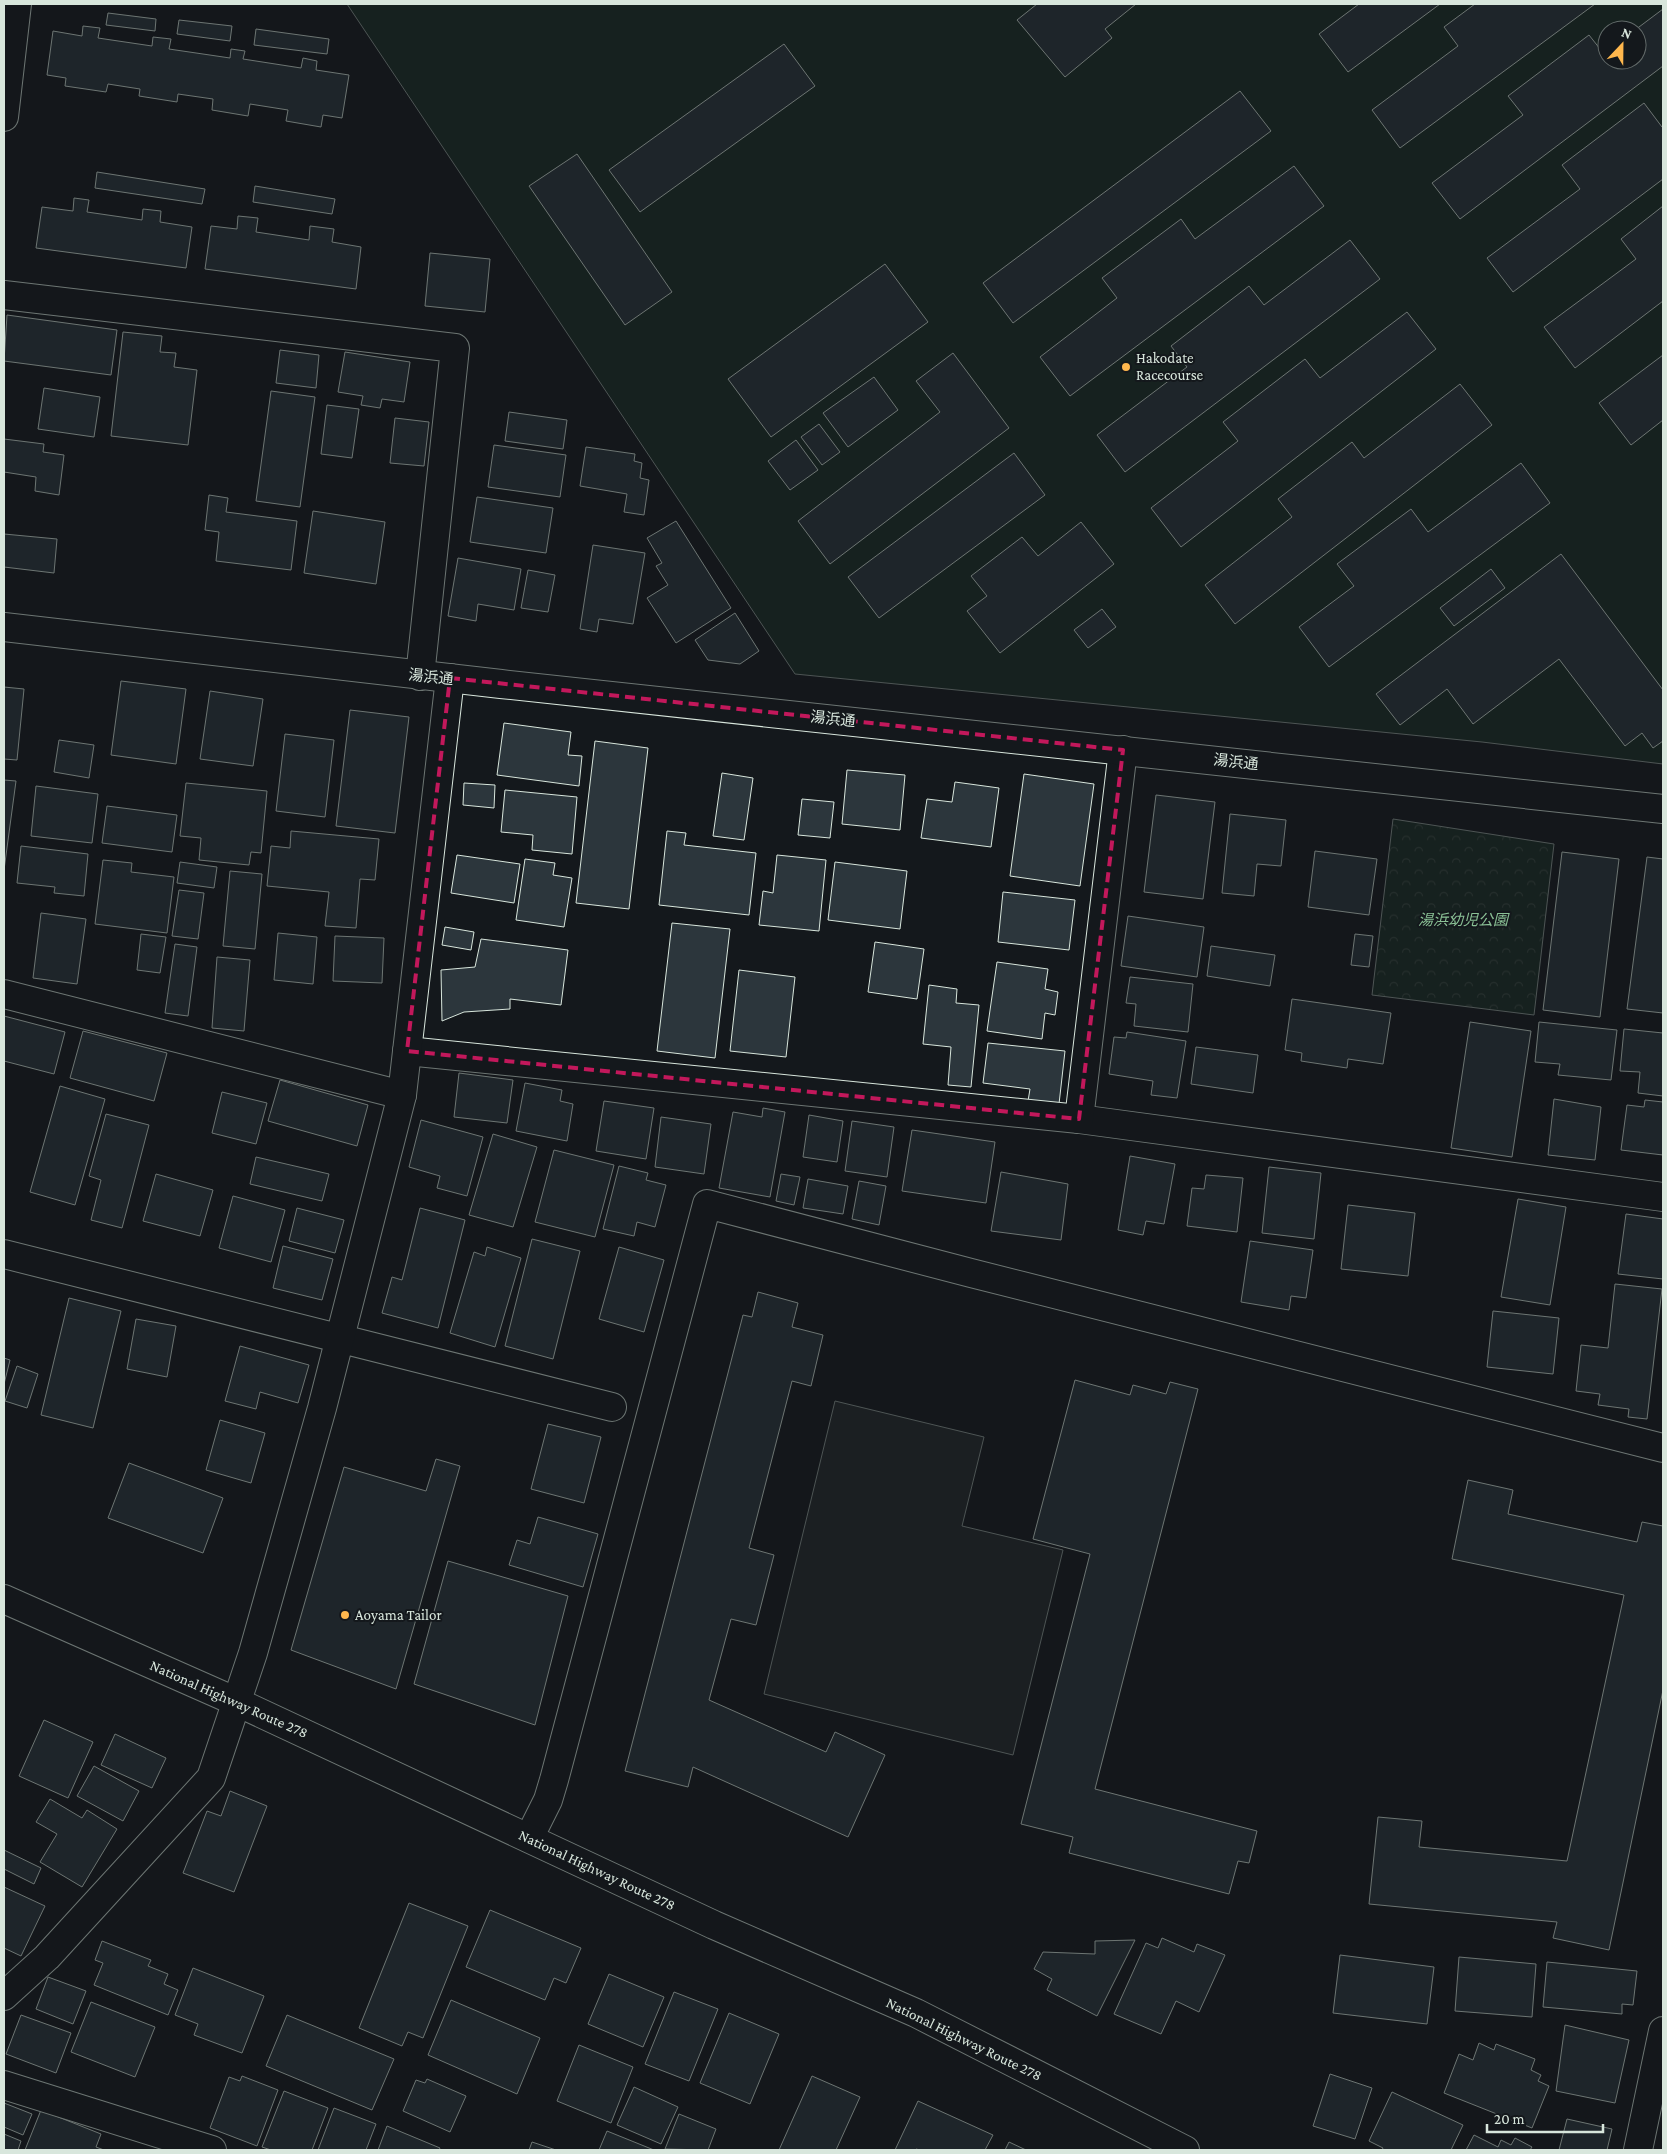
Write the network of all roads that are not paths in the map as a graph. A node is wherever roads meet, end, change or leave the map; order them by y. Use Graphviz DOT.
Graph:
graph roads {
  1 [pos="17,4"];
  2 [pos="4,117"];
  3 [pos="4,295"];
  4 [pos="4,628"];
  5 [pos="420,676"];
  6 [pos="450,678"];
  7 [pos="1123,750"];
  8 [pos="1663,809"];
  9 [pos="4,994"];
  10 [pos="407,1051"];
  11 [pos="402,1095"];
  12 [pos="1078,1119"];
  13 [pos="1663,1197"];
  14 [pos="4,1254"];
  15 [pos="340,1338"];
  16 [pos="612,1407"];
  17 [pos="1663,1448"];
  18 [pos="4,1599"];
  19 [pos="237,1702"];
  20 [pos="529,1838"];
  21 [pos="4,1996"];
  22 [pos="1663,2031"];
  23 [pos="4,2085"];
  24 [pos="212,2150"];
  25 [pos="1185,2150"];
  26 [pos="1638,2150"];
  1 -- 2 [label="main road"];
  3 -- 5 [label="main road"];
  4 -- 5 [label="main road, 湯浜通"];
  5 -- 6 [label="main road, 湯浜通"];
  6 -- 7 [label="main road, 湯浜通"];
  6 -- 10 [label="main road"];
  7 -- 8 [label="main road, 湯浜通"];
  7 -- 12 [label="main road"];
  9 -- 11 [label="main road"];
  10 -- 11 [label="main road"];
  10 -- 12 [label="main road"];
  11 -- 15 [label="main road"];
  12 -- 13 [label="main road"];
  14 -- 15 [label="main road"];
  15 -- 16 [label="main road"];
  15 -- 19 [label="main road"];
  17 -- 20 [label="main road"];
  18 -- 19 [label="main road, National Highway Route 278"];
  19 -- 20 [label="main road, National Highway Route 278"];
  19 -- 21 [label="main road"];
  20 -- 25 [label="main road, National Highway Route 278"];
  22 -- 26 [label="main road"];
  23 -- 24 [label="main road"];
}
